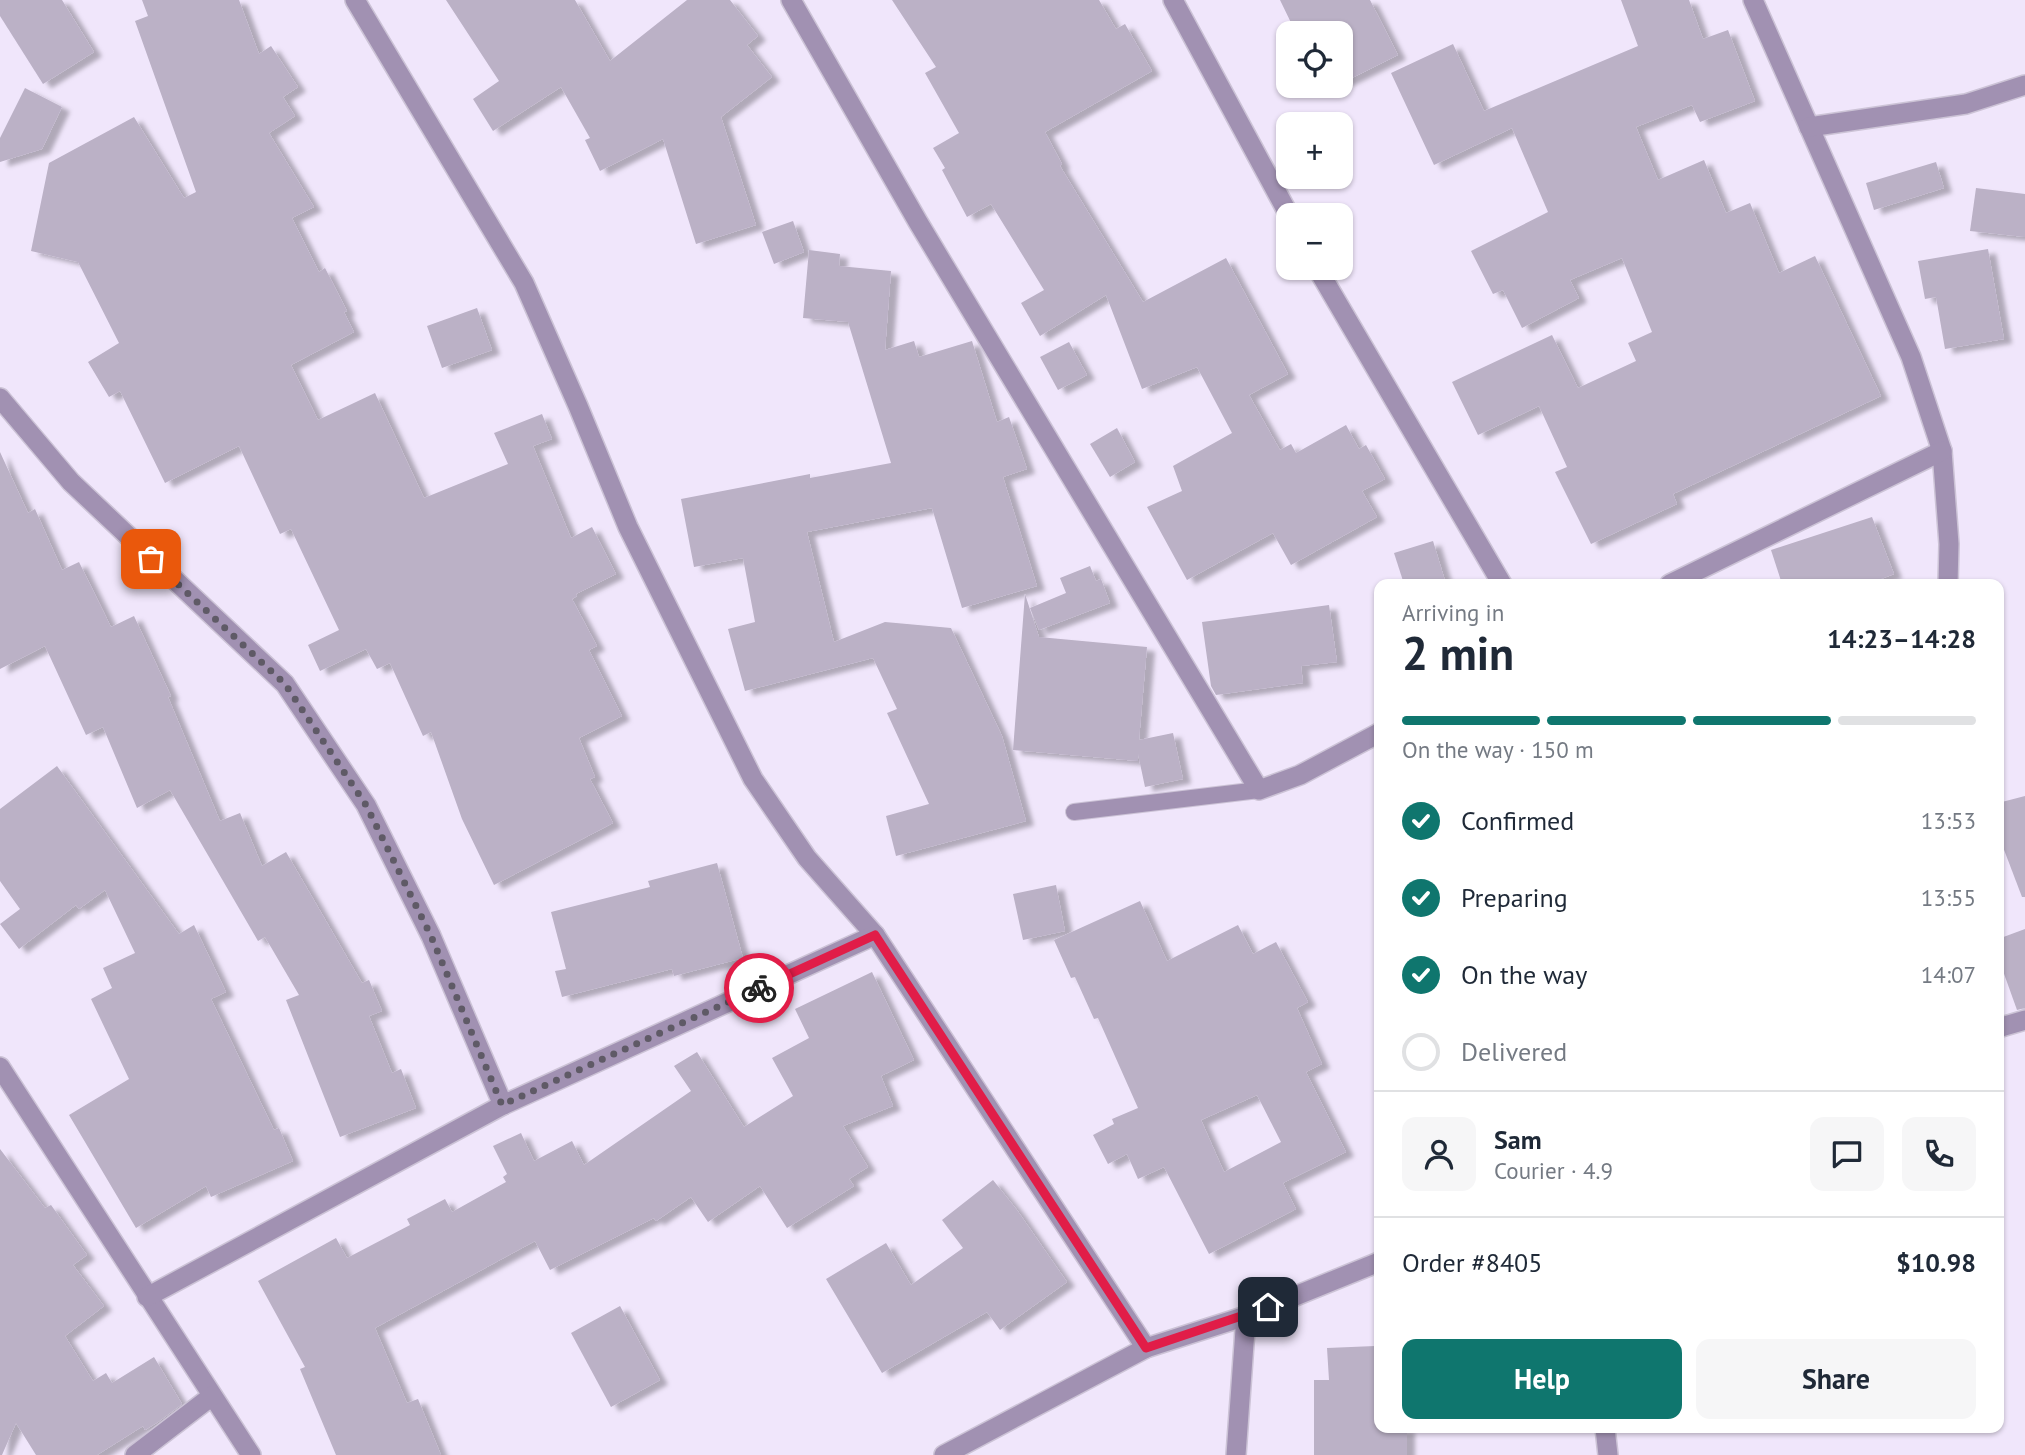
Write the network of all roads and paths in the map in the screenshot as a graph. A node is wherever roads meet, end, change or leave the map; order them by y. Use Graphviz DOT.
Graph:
graph roads {
  1 [pos="355,0"];
  2 [pos="791,0"];
  3 [pos="1172,0"];
  4 [pos="1753,0"];
  5 [pos="2025,85"];
  6 [pos="1809,127"];
  7 [pos="1282,203"];
  8 [pos="1324,280"];
  9 [pos="1,401"];
  10 [pos="1942,451"];
  11 [pos="1499,579"];
  12 [pos="1680,579"];
  13 [pos="1948,579"];
  14 [pos="1374,736"];
  15 [pos="1259,790"];
  16 [pos="1074,812"];
  17 [pos="875,935"];
  18 [pos="2025,1020"];
  19 [pos="2004,1026"];
  20 [pos="0,1067"];
  21 [pos="502,1105"];
  22 [pos="1374,1264"];
  23 [pos="147,1297"];
  24 [pos="1246,1316"];
  25 [pos="1146,1348"];
  26 [pos="212,1396"];
  27 [pos="1606,1433"];
  28 [pos="135,1455"];
  29 [pos="251,1455"];
  30 [pos="944,1455"];
  31 [pos="1236,1455"];
  32 [pos="1608,1455"];
  1 -- 17 [label="street"];
  2 -- 15 [label="street"];
  3 -- 7 [label="street"];
  4 -- 6 [label="street"];
  5 -- 6 [label="street"];
  6 -- 10 [label="street"];
  8 -- 11 [label="street"];
  9 -- 21 [label="street"];
  10 -- 12 [label="street"];
  10 -- 13 [label="street"];
  14 -- 15 [label="street"];
  15 -- 16 [label="lane"];
  17 -- 21 [label="street"];
  17 -- 25 [label="street"];
  18 -- 19 [label="street"];
  20 -- 23 [label="street"];
  21 -- 23 [label="street"];
  22 -- 24 [label="street"];
  23 -- 26 [label="street"];
  24 -- 25 [label="street"];
  24 -- 31 [label="street"];
  25 -- 30 [label="street"];
  26 -- 28 [label="street"];
  26 -- 29 [label="street"];
  27 -- 32 [label="street"];
}
